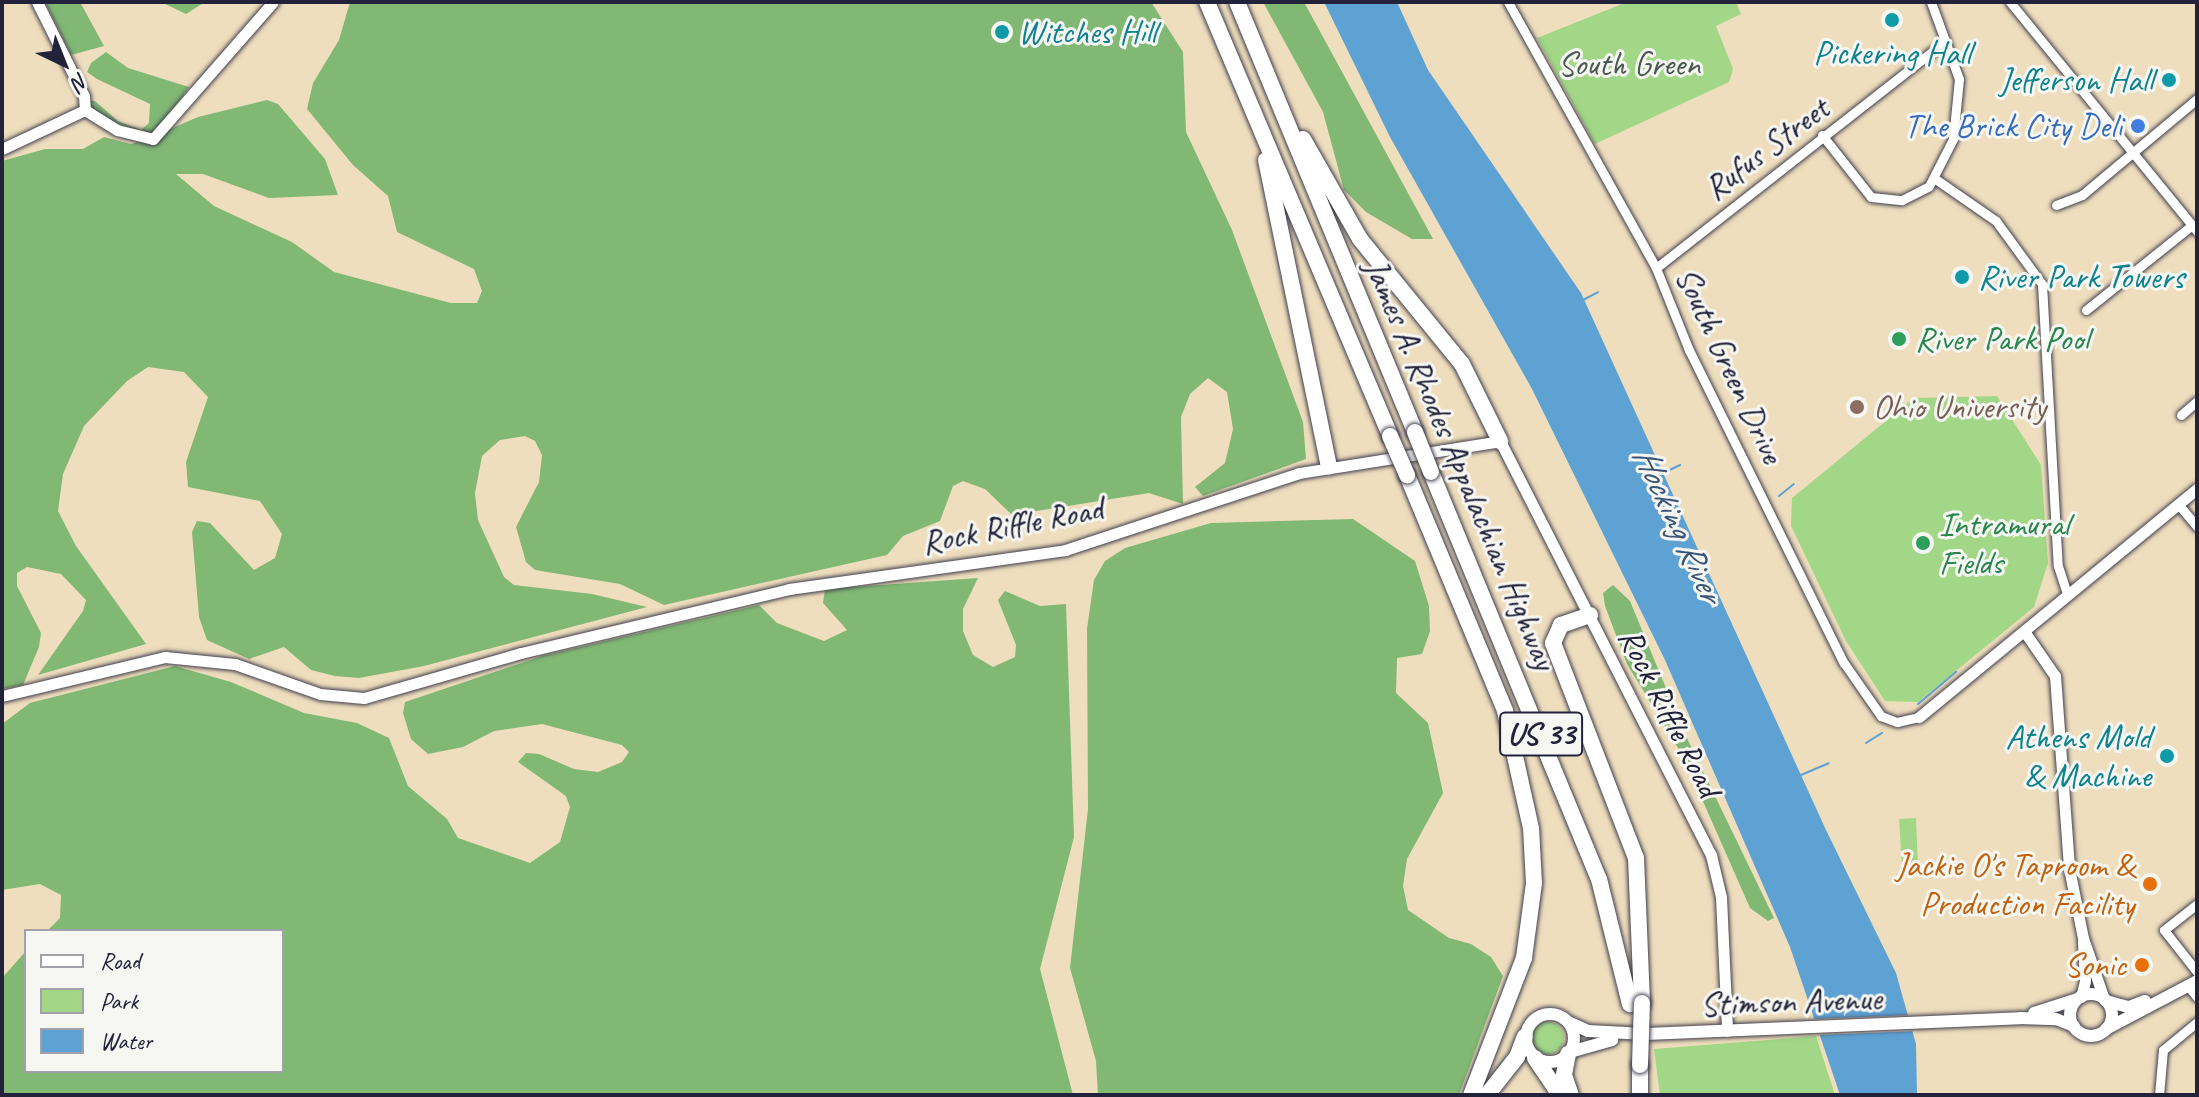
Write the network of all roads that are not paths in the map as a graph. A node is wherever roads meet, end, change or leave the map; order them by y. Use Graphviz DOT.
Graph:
graph roads {
  1 [pos="37,2"];
  2 [pos="273,2"];
  3 [pos="1207,2"];
  4 [pos="1237,2"];
  5 [pos="1508,2"];
  6 [pos="1931,2"];
  7 [pos="2010,2"];
  8 [pos="1946,41"];
  9 [pos="1265,67"];
  10 [pos="2197,99"];
  11 [pos="1252,108"];
  12 [pos="85,110"];
  13 [pos="1822,135"];
  14 [pos="2,149"];
  15 [pos="2134,152"];
  16 [pos="1934,178"];
  17 [pos="2056,205"];
  18 [pos="2194,228"];
  19 [pos="1656,268"];
  20 [pos="2086,310"];
  21 [pos="2197,401"];
  22 [pos="2181,415"];
  23 [pos="1500,441"];
  24 [pos="1329,467"];
  25 [pos="2197,489"];
  26 [pos="2178,504"];
  27 [pos="2197,527"];
  28 [pos="2067,594"];
  29 [pos="1590,615"];
  30 [pos="2024,631"];
  31 [pos="2,696"];
  32 [pos="1919,717"];
  33 [pos="2197,904"];
  34 [pos="2083,938"];
  35 [pos="2197,972"];
  36 [pos="2193,984"];
  37 [pos="2197,997"];
  38 [pos="2079,998"];
  39 [pos="2105,1000"];
  40 [pos="1636,1003"];
  41 [pos="2020,1018"];
  42 [pos="1568,1022"];
  43 [pos="2197,1022"];
  44 [pos="2074,1026"];
  45 [pos="2106,1029"];
  46 [pos="1727,1031"];
  47 [pos="1646,1034"];
  48 [pos="1525,1036"];
  49 [pos="1569,1053"];
  50 [pos="1535,1058"];
  51 [pos="1471,1095"];
  52 [pos="1487,1095"];
  53 [pos="1560,1095"];
  54 [pos="1571,1095"];
  55 [pos="1640,1095"];
  56 [pos="2159,1095"];
  1 -- 12 [label="street"];
  2 -- 12 [label="street"];
  3 -- 11 [label="highway, James A. Rhodes Appalachian Highway / US 33"];
  4 -- 9 [label="highway, James A. Rhodes Appalachian Highway / US 33"];
  5 -- 19 [label="street, South Green Drive"];
  6 -- 8 [label="street"];
  7 -- 15 [label="street"];
  8 -- 13 [label="street, Rufus Street"];
  8 -- 16 [label="street"];
  9 -- 23 [label="highway"];
  9 -- 40 [label="highway, James A. Rhodes Appalachian Highway / US 33, bridge"];
  10 -- 15 [label="street"];
  11 -- 24 [label="highway"];
  11 -- 51 [label="highway, James A. Rhodes Appalachian Highway / US 33, bridge"];
  12 -- 14 [label="street"];
  13 -- 16 [label="street"];
  13 -- 19 [label="street, Rufus Street"];
  15 -- 17 [label="street"];
  15 -- 18 [label="street"];
  16 -- 28 [label="street"];
  18 -- 20 [label="street"];
  19 -- 32 [label="street, South Green Drive"];
  21 -- 22 [label="street"];
  23 -- 24 [label="street, Rock Riffle Road"];
  23 -- 29 [label="street, Rock Riffle Road"];
  24 -- 31 [label="street, Rock Riffle Road"];
  25 -- 26 [label="street"];
  26 -- 27 [label="street"];
  26 -- 28 [label="street"];
  28 -- 30 [label="street"];
  29 -- 40 [label="highway"];
  29 -- 46 [label="street, Rock Riffle Road"];
  30 -- 32 [label="street"];
  30 -- 34 [label="street"];
  33 -- 35 [label="street"];
  34 -- 38 [label="street"];
  34 -- 39 [label="street"];
  35 -- 39 [label="main road"];
  36 -- 37 [label="street"];
  36 -- 45 [label="main road"];
  38 -- 39 [label="main road"];
  38 -- 41 [label="main road, Stimson Avenue"];
  38 -- 44 [label="main road"];
  39 -- 45 [label="main road"];
  40 -- 55 [label="highway, James A. Rhodes Appalachian Highway / US 33, bridge"];
  41 -- 44 [label="main road, Stimson Avenue"];
  41 -- 46 [label="main road, Stimson Avenue"];
  42 -- 47 [label="main road, Stimson Avenue"];
  42 -- 48 [label="main road"];
  42 -- 49 [label="main road"];
  43 -- 56 [label="street"];
  44 -- 45 [label="main road"];
  46 -- 47 [label="main road, Stimson Avenue"];
  47 -- 49 [label="main road"];
  48 -- 50 [label="main road"];
  48 -- 52 [label="highway"];
  49 -- 50 [label="main road"];
  49 -- 54 [label="highway"];
  50 -- 53 [label="highway"];
}
